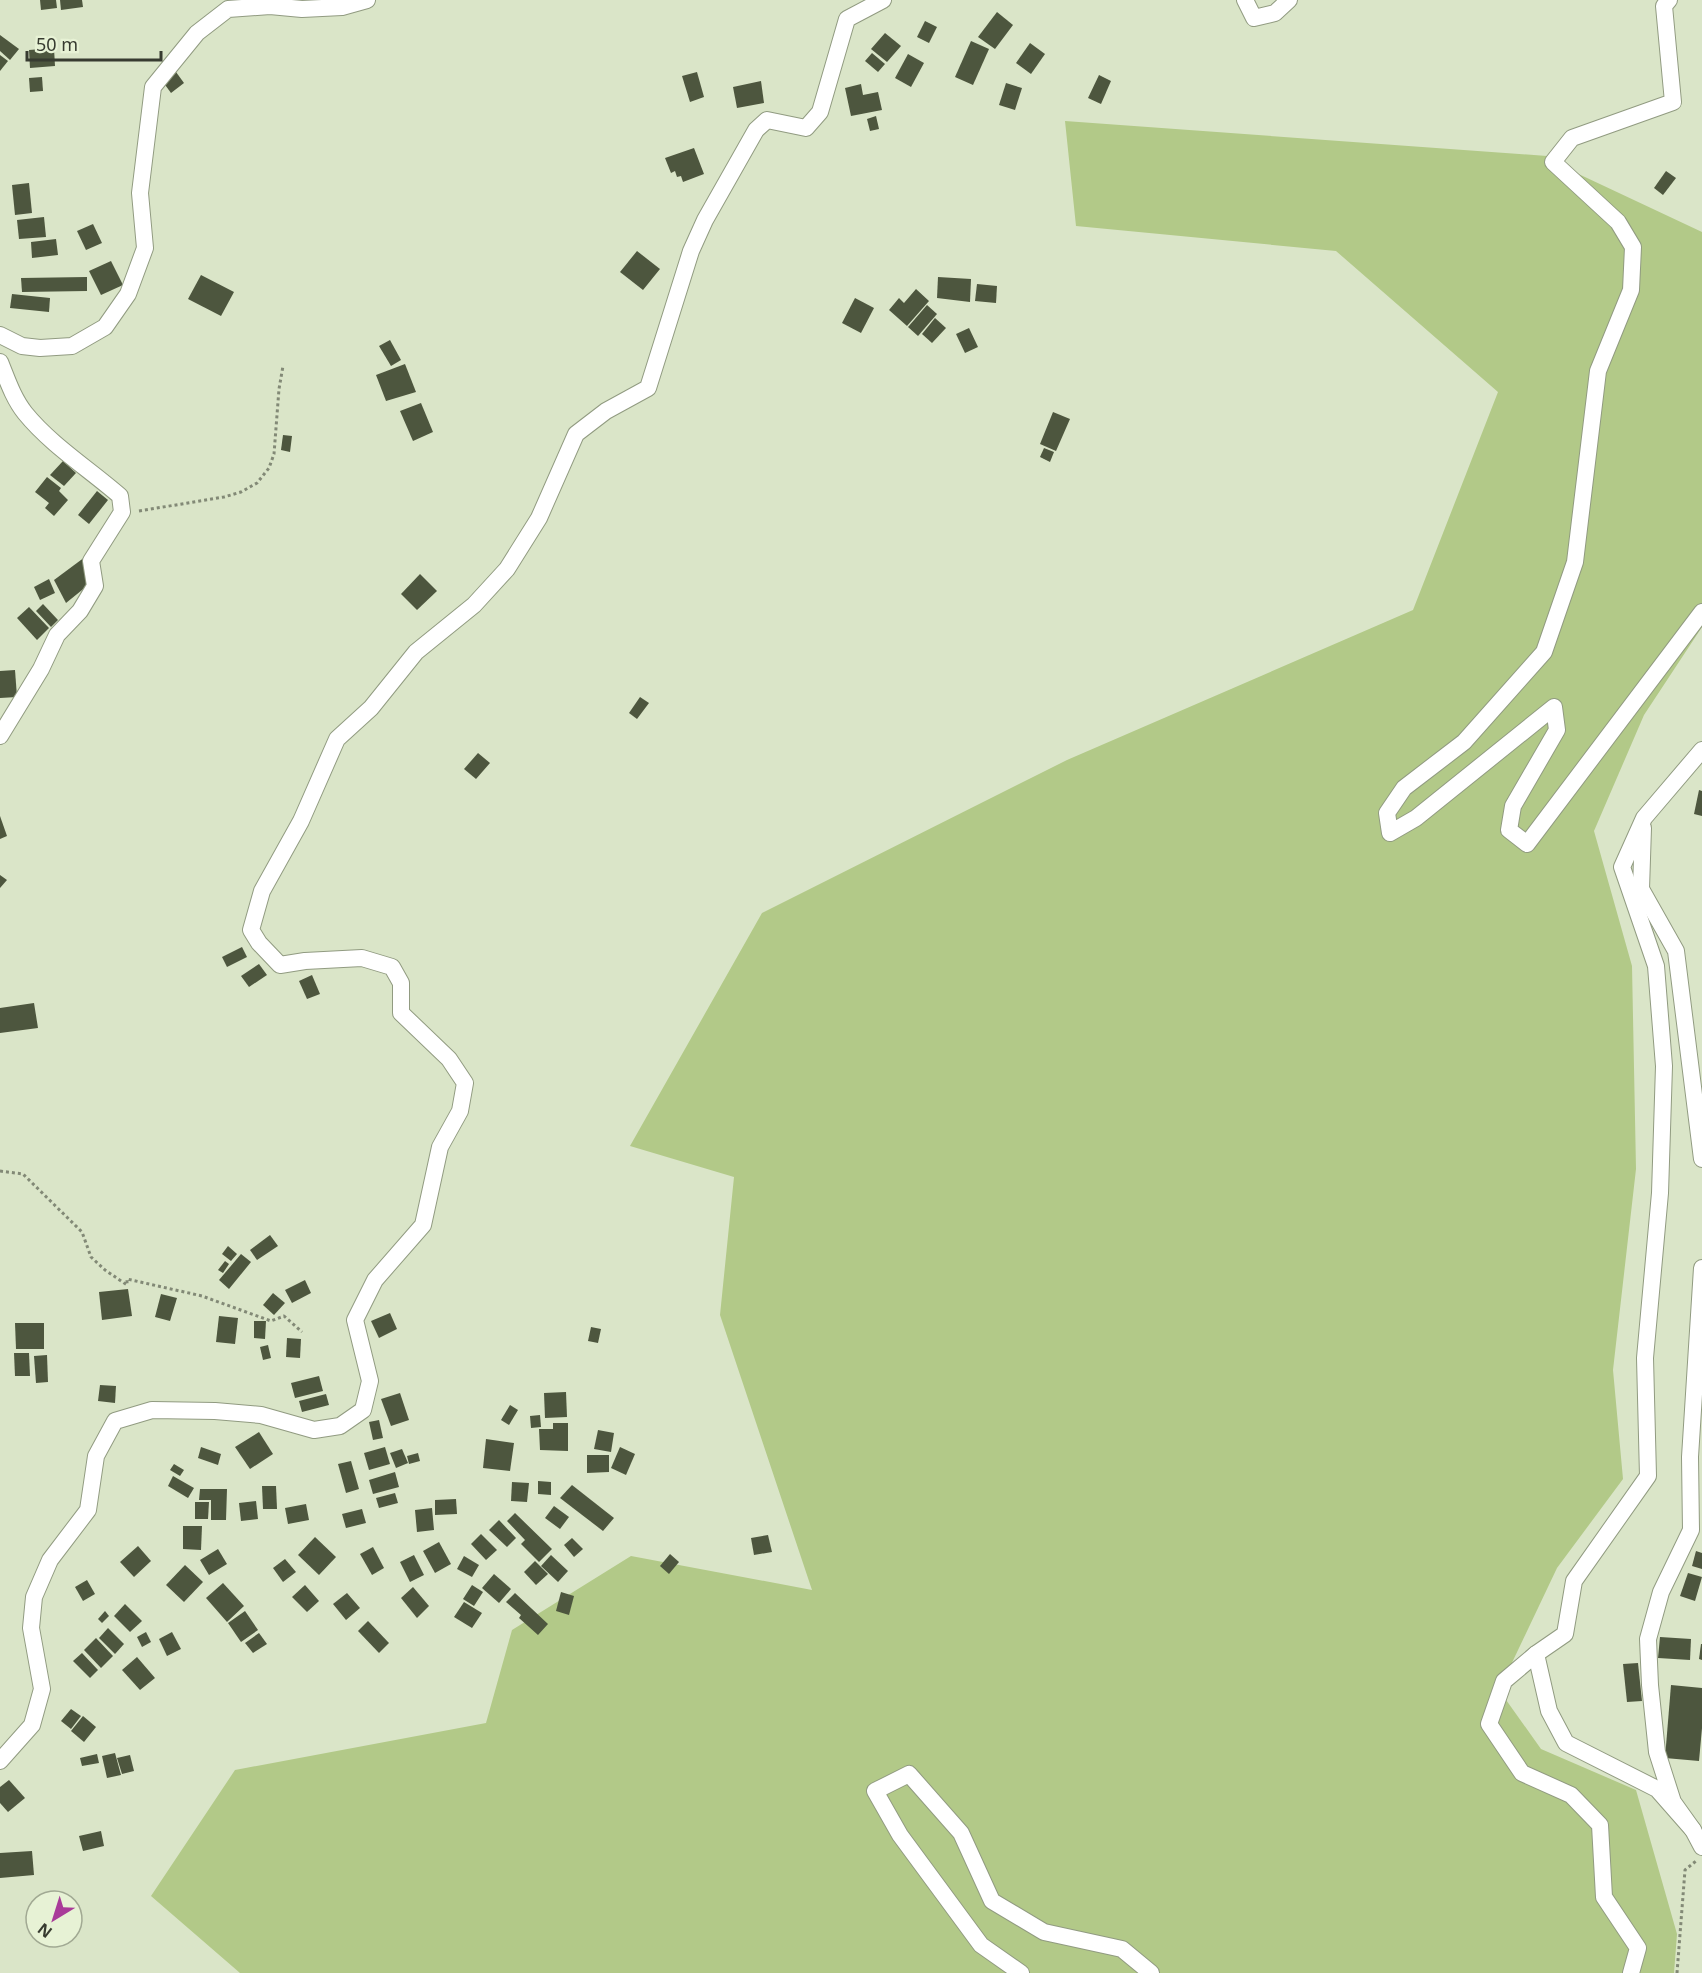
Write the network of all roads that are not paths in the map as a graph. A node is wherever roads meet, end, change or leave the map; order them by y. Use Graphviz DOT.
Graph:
graph roads {
  1 [pos="367,0"];
  2 [pos="883,0"];
  3 [pos="1245,0"];
  4 [pos="1289,0"];
  5 [pos="1669,0"];
  6 [pos="0,335"];
  7 [pos="0,362"];
  8 [pos="1702,612"];
  9 [pos="0,736"];
  10 [pos="1702,750"];
  11 [pos="1644,818"];
  12 [pos="1702,1159"];
  13 [pos="1702,1268"];
  14 [pos="1536,1654"];
  15 [pos="0,1761"];
  16 [pos="1693,1830"];
  17 [pos="1702,1847"];
  18 [pos="1021,1973"];
  19 [pos="1150,1973"];
  20 [pos="1631,1973"];
  1 -- 6 [label="street"];
  2 -- 15 [label="street"];
  3 -- 4 [label="street"];
  5 -- 8 [label="street"];
  7 -- 9 [label="street"];
  10 -- 11 [label="street"];
  11 -- 12 [label="street"];
  11 -- 14 [label="street"];
  13 -- 16 [label="street"];
  14 -- 16 [label="street"];
  14 -- 20 [label="street"];
  16 -- 17 [label="street"];
  18 -- 19 [label="street"];
}
